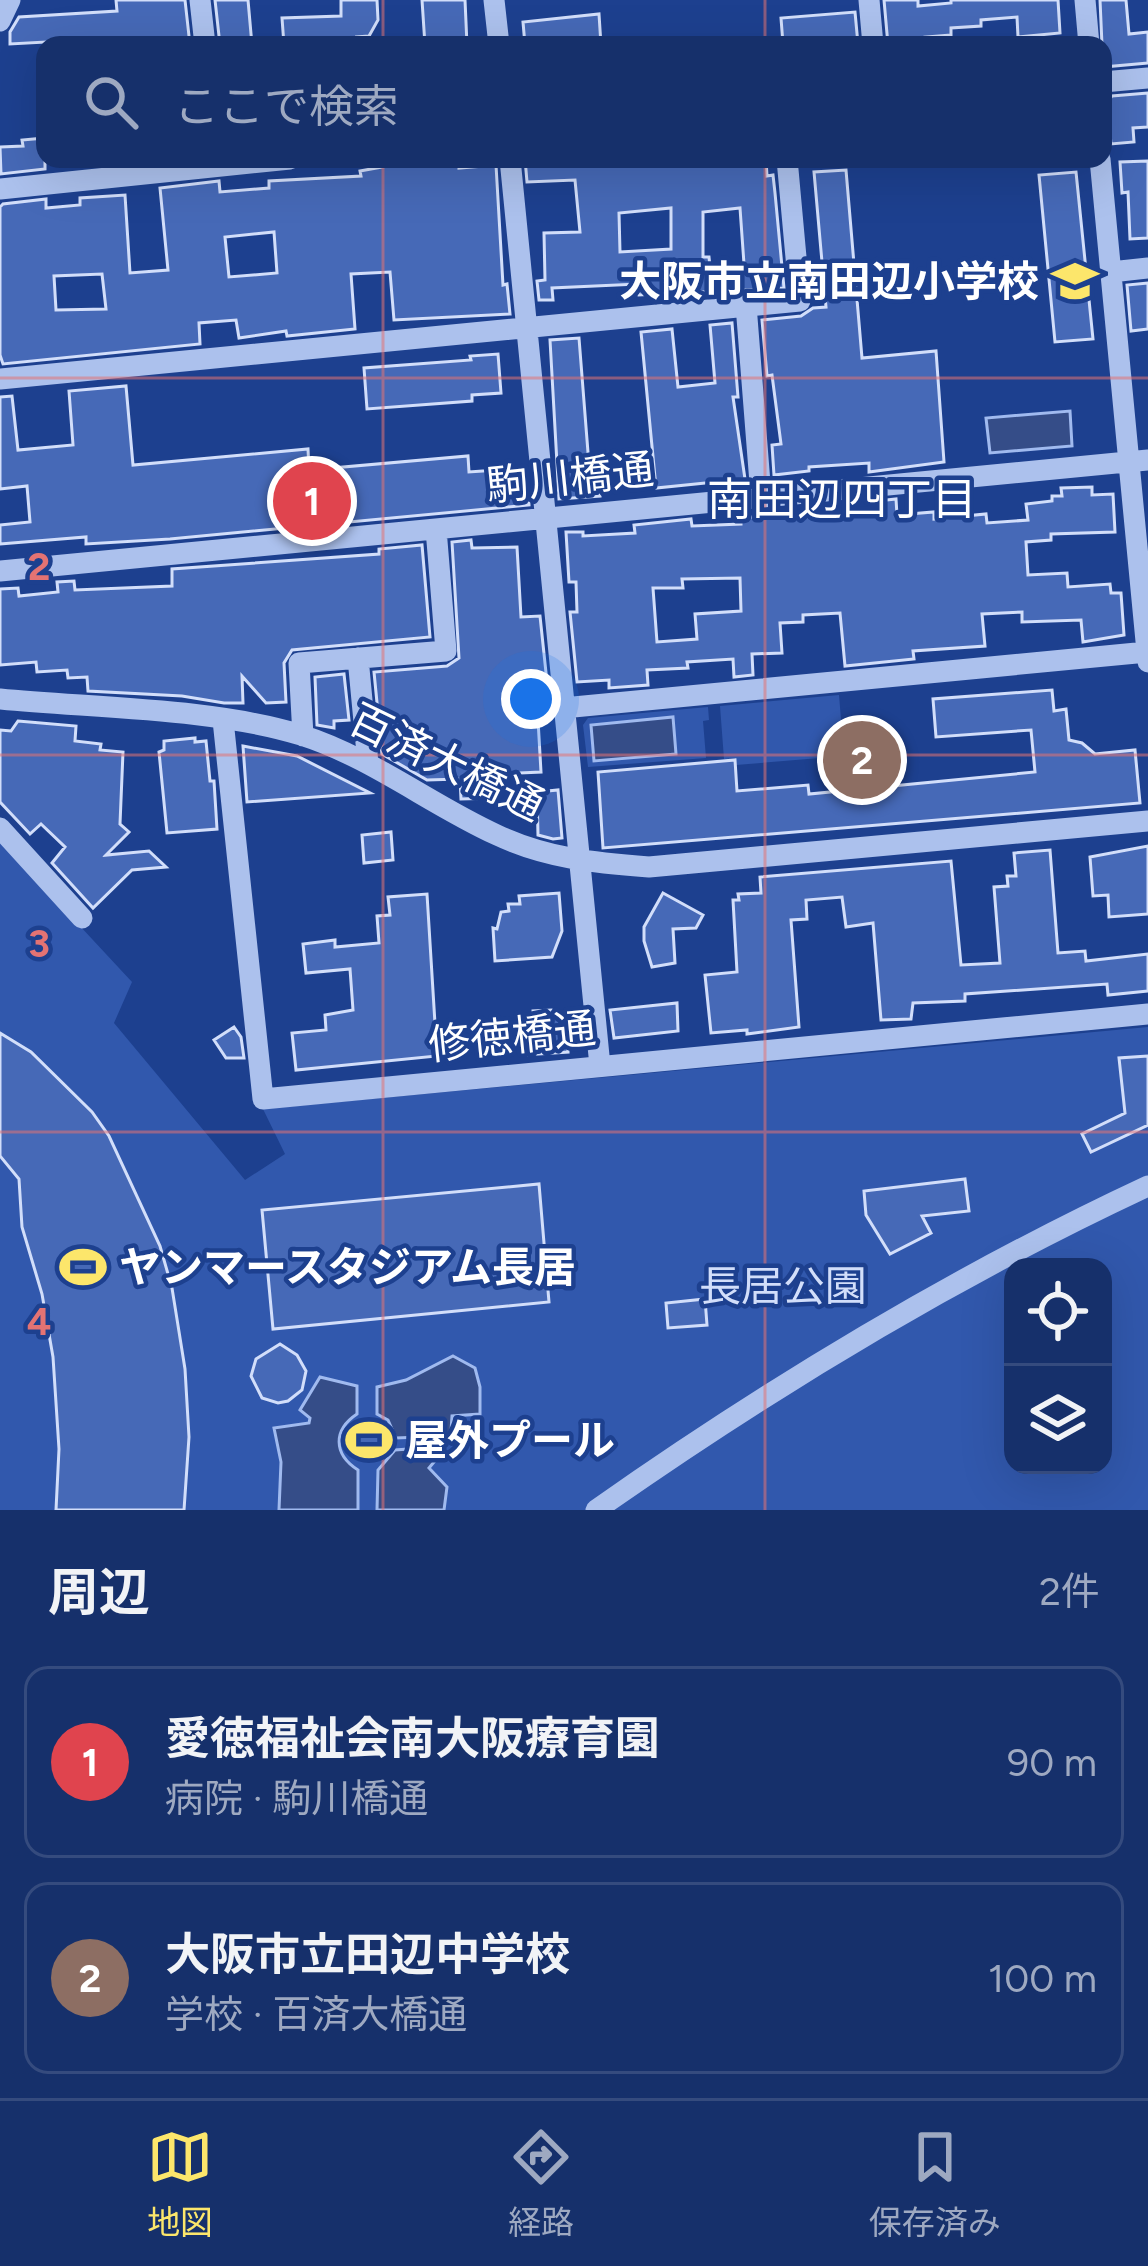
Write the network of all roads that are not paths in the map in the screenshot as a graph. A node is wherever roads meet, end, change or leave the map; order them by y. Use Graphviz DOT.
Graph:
graph roads {
  1 [pos="10,0"];
  2 [pos="200,0"];
  3 [pos="494,0"];
  4 [pos="869,0"];
  5 [pos="1085,0"];
  6 [pos="0,20"];
  7 [pos="204,36"];
  8 [pos="498,36"];
  9 [pos="872,36"];
  10 [pos="1089,36"];
  11 [pos="1148,78"];
  12 [pos="1112,81"];
  13 [pos="174,168"];
  14 [pos="511,168"];
  15 [pos="789,168"];
  16 [pos="1101,168"];
  17 [pos="0,189"];
  18 [pos="1148,268"];
  19 [pos="1111,272"];
  20 [pos="746,305"];
  21 [pos="526,329"];
  22 [pos="0,380"];
  23 [pos="1138,460"];
  24 [pos="760,496"];
  25 [pos="545,519"];
  26 [pos="436,529"];
  27 [pos="0,571"];
  28 [pos="1147,652"];
  29 [pos="358,658"];
  30 [pos="1148,663"];
  31 [pos="0,699"];
  32 [pos="563,708"];
  33 [pos="224,720"];
  34 [pos="303,736"];
  35 [pos="368,764"];
  36 [pos="1148,821"];
  37 [pos="0,827"];
  38 [pos="578,862"];
  39 [pos="82,918"];
  40 [pos="1148,1014"];
  41 [pos="600,1066"];
  42 [pos="1148,1186"];
  43 [pos="596,1510"];
  1 -- 6 [label="street"];
  2 -- 7 [label="street"];
  3 -- 8 [label="street"];
  4 -- 9 [label="street"];
  5 -- 10 [label="street"];
  11 -- 12 [label="street"];
  13 -- 17 [label="street"];
  14 -- 21 [label="street"];
  15 -- 20 [label="street"];
  16 -- 19 [label="street"];
  18 -- 19 [label="street"];
  19 -- 23 [label="street"];
  20 -- 21 [label="street"];
  20 -- 24 [label="street"];
  21 -- 22 [label="street"];
  21 -- 25 [label="street"];
  23 -- 24 [label="street, 駒川橋通"];
  23 -- 28 [label="street"];
  24 -- 25 [label="street, 駒川橋通"];
  25 -- 26 [label="street, 駒川橋通"];
  25 -- 32 [label="street"];
  26 -- 27 [label="street, 駒川橋通"];
  26 -- 29 [label="street"];
  28 -- 30 [label="street"];
  28 -- 32 [label="street"];
  29 -- 34 [label="street"];
  29 -- 35 [label="street"];
  31 -- 33 [label="street, 百済大橋通"];
  32 -- 38 [label="street"];
  33 -- 34 [label="street, 百済大橋通"];
  33 -- 41 [label="street, 修徳橋通"];
  34 -- 35 [label="street, 百済大橋通"];
  35 -- 38 [label="street, 百済大橋通"];
  36 -- 38 [label="street, 百済大橋通"];
  37 -- 39 [label="street"];
  38 -- 41 [label="street"];
  40 -- 41 [label="street, 修徳橋通"];
  42 -- 43 [label="street"];
}
